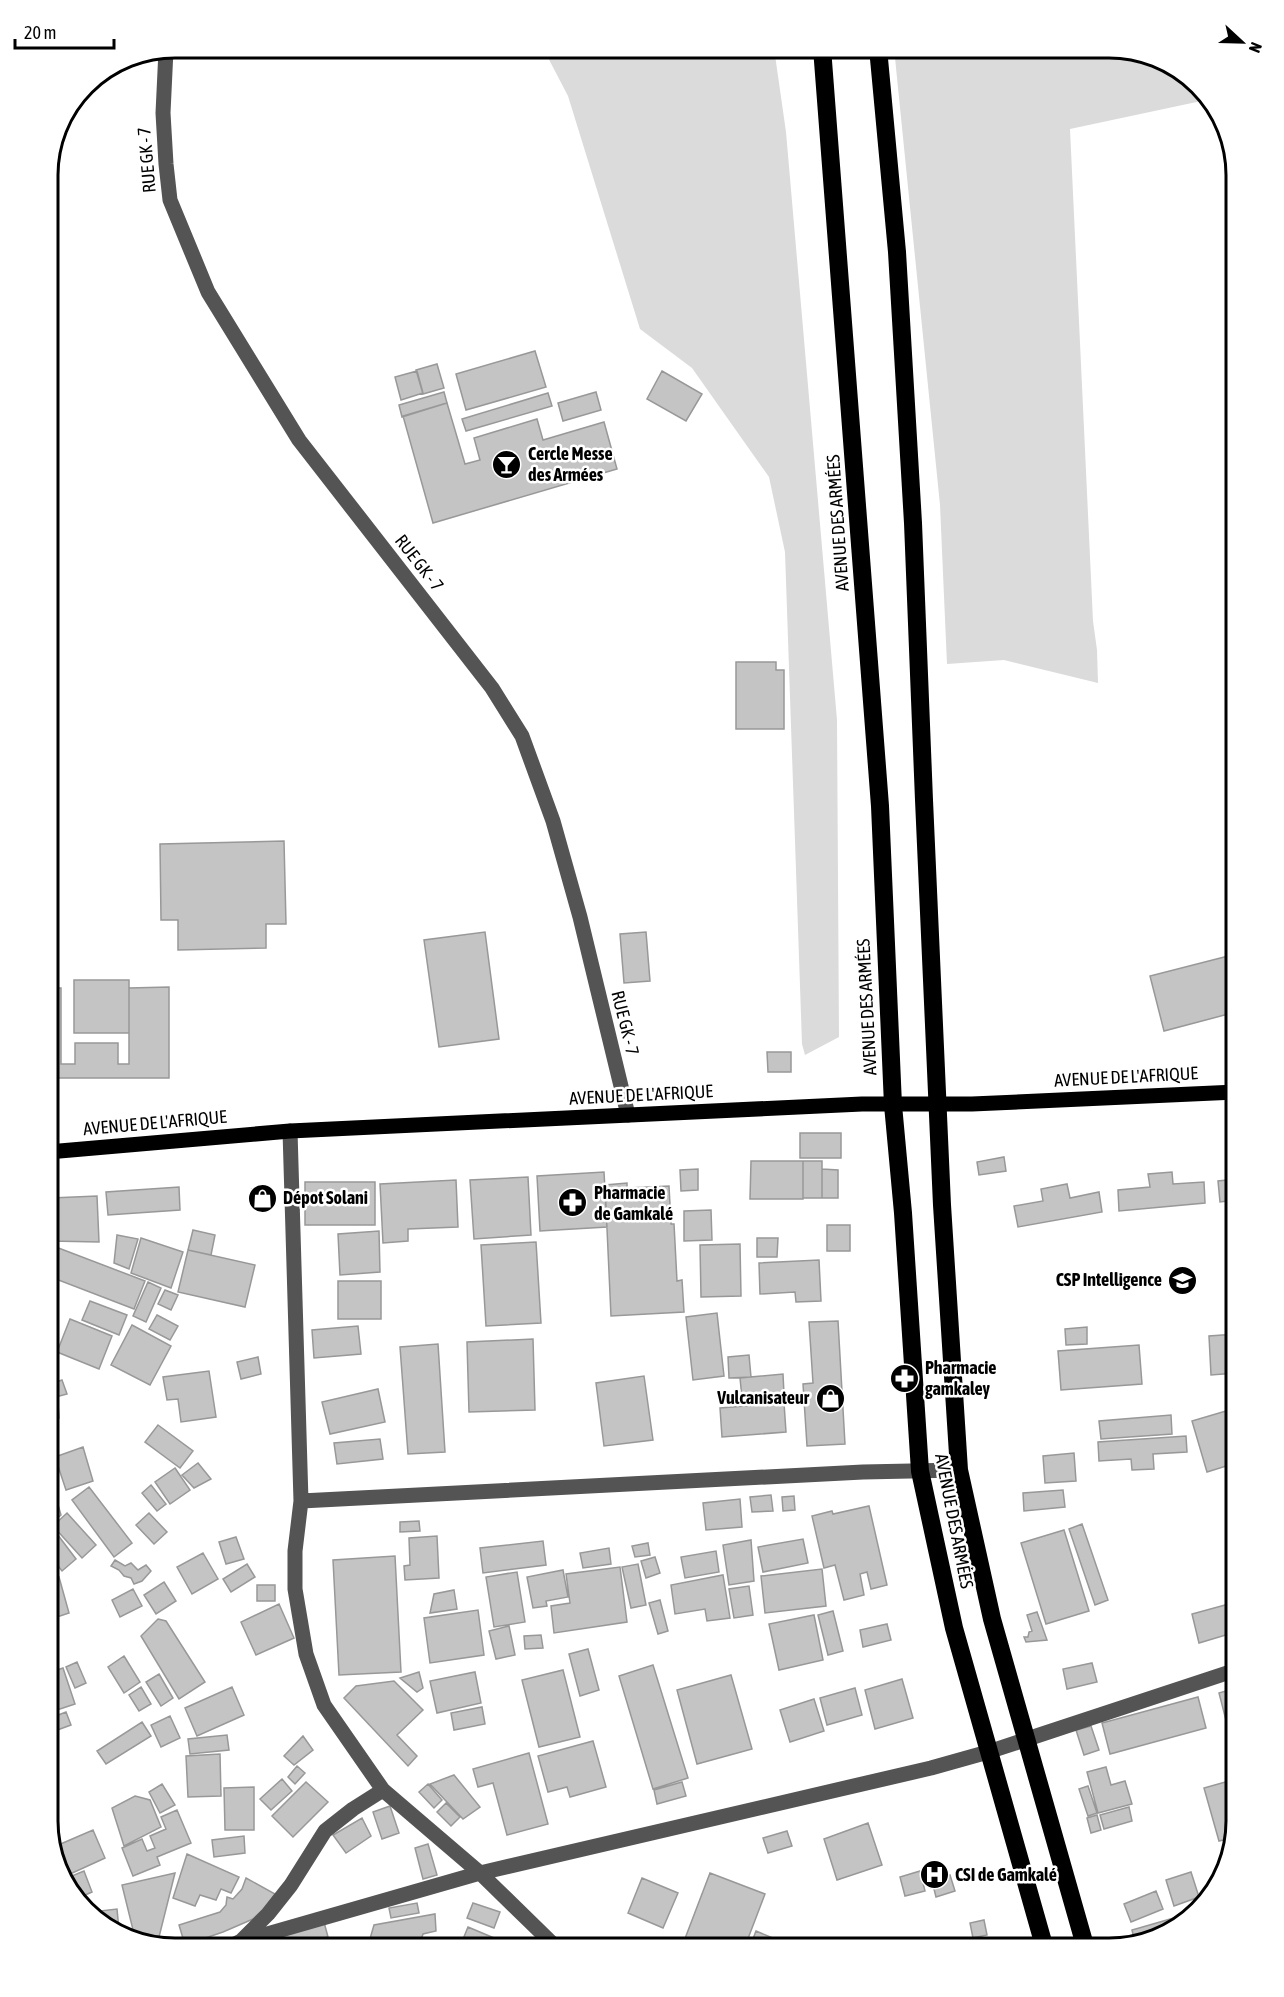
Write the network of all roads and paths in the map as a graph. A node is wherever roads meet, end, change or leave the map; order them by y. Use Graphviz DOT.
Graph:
graph roads {
  1 [pos="166,59"];
  2 [pos="823,59"];
  3 [pos="879,59"];
  4 [pos="1226,1092"];
  5 [pos="893,1105"];
  6 [pos="938,1105"];
  7 [pos="628,1115"];
  8 [pos="290,1131"];
  9 [pos="58,1151"];
  10 [pos="958,1470"];
  11 [pos="920,1471"];
  12 [pos="301,1501"];
  13 [pos="1226,1673"];
  14 [pos="1025,1740"];
  15 [pos="988,1752"];
  16 [pos="383,1790"];
  17 [pos="480,1873"];
  18 [pos="243,1938"];
  19 [pos="253,1938"];
  20 [pos="547,1938"];
  21 [pos="1042,1938"];
  22 [pos="1083,1938"];
  1 -- 7 [label="street, RUE GK - 7"];
  2 -- 5 [label="highway, AVENUE DES ARMÉES"];
  3 -- 6 [label="highway, AVENUE DES ARMÉES"];
  4 -- 6 [label="main road, AVENUE DE L'AFRIQUE"];
  5 -- 6 [label="main road, AVENUE DE L'AFRIQUE"];
  5 -- 7 [label="main road, AVENUE DE L'AFRIQUE"];
  5 -- 11 [label="highway, AVENUE DES ARMÉES"];
  6 -- 10 [label="highway, AVENUE DES ARMÉES"];
  7 -- 8 [label="main road, AVENUE DE L'AFRIQUE"];
  8 -- 9 [label="main road, AVENUE DE L'AFRIQUE"];
  8 -- 12 [label="street"];
  10 -- 11 [label="street"];
  10 -- 14 [label="highway, AVENUE DES ARMÉES"];
  11 -- 12 [label="street"];
  11 -- 15 [label="highway, AVENUE DES ARMÉES"];
  12 -- 16 [label="street"];
  13 -- 14 [label="street"];
  14 -- 15 [label="street"];
  14 -- 22 [label="highway, AVENUE DES ARMÉES"];
  15 -- 17 [label="street"];
  15 -- 21 [label="highway, AVENUE DES ARMÉES"];
  16 -- 17 [label="street"];
  16 -- 18 [label="street"];
  17 -- 19 [label="street"];
  17 -- 20 [label="street"];
}
